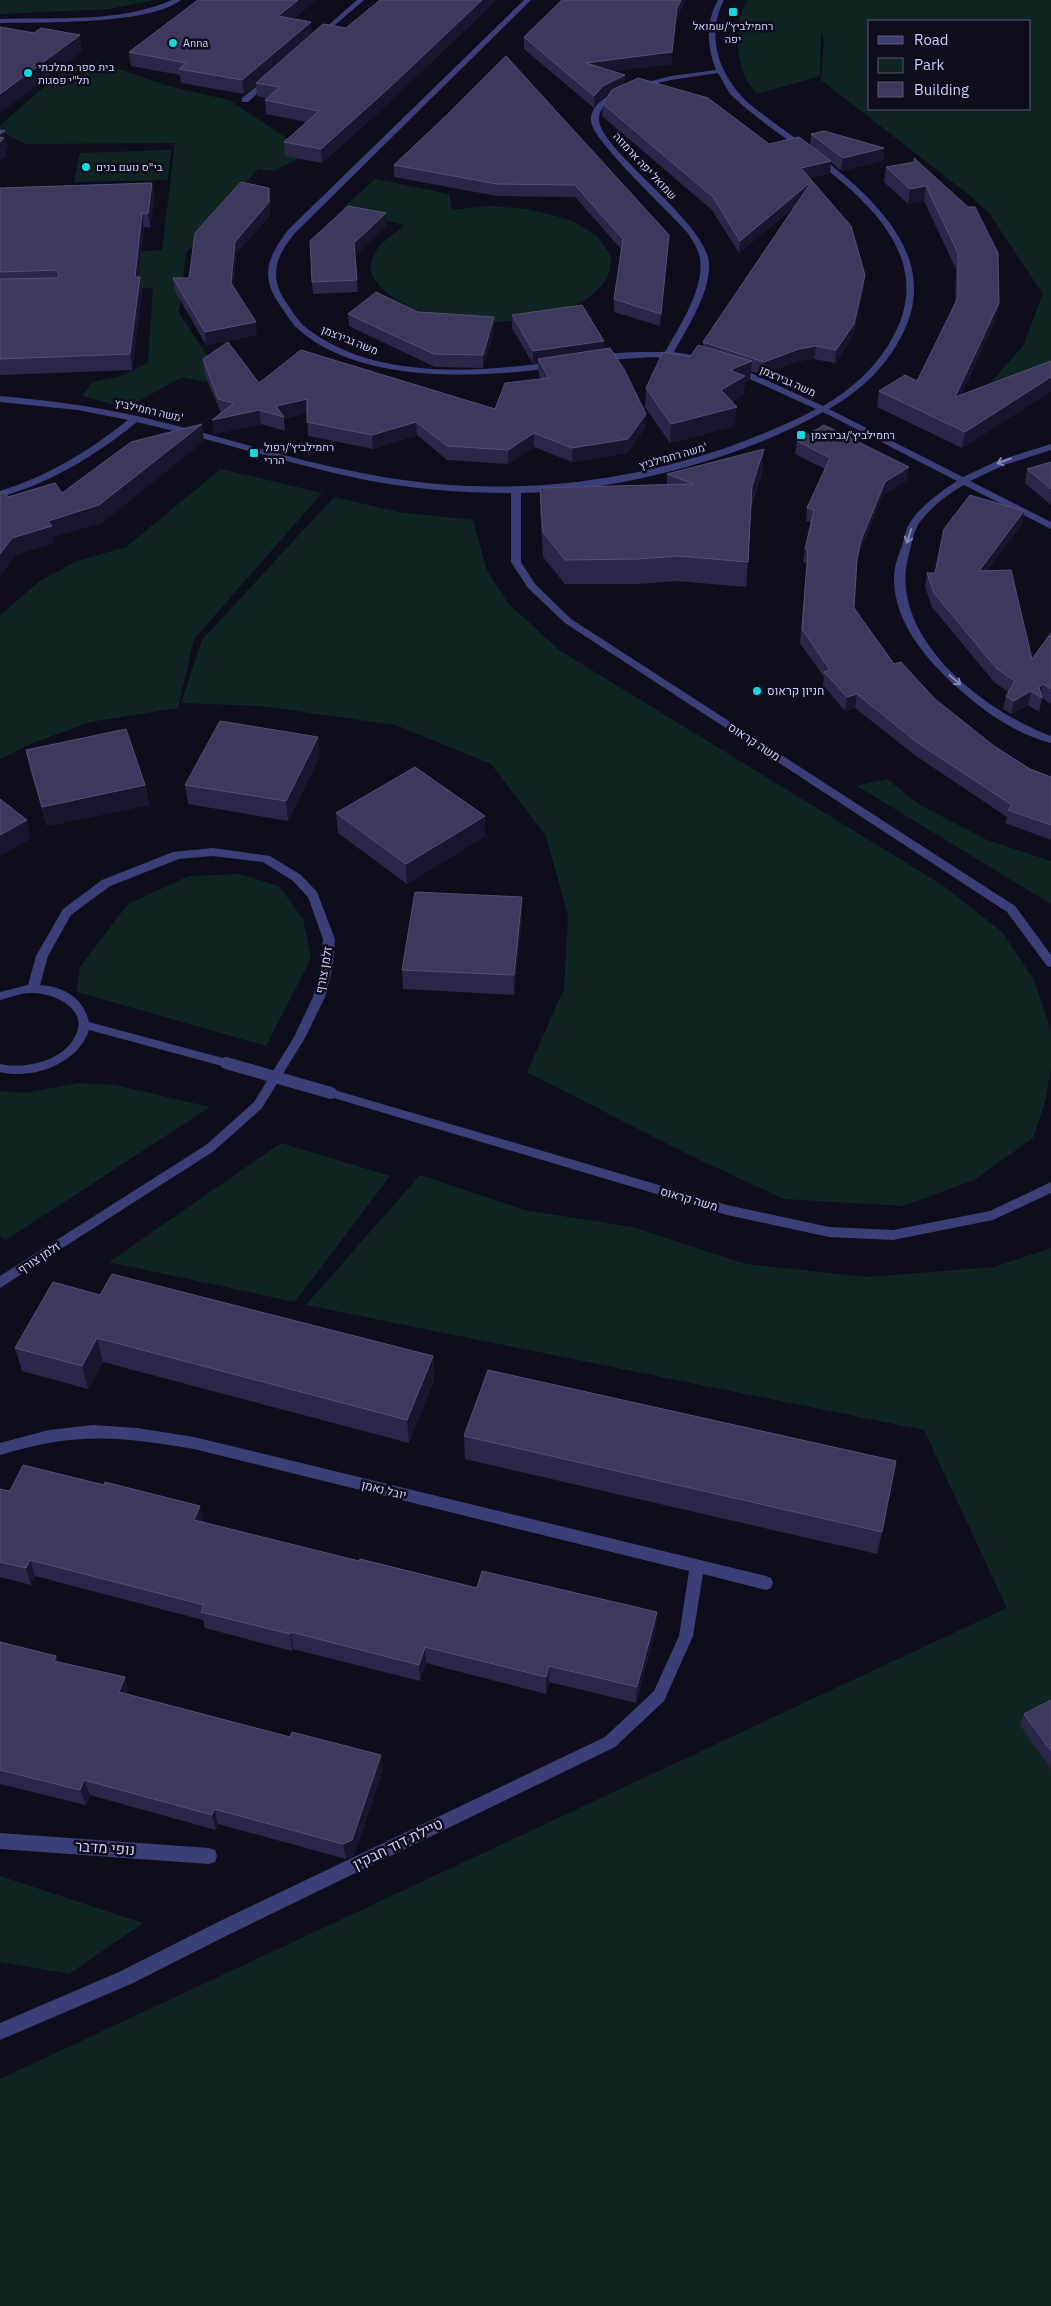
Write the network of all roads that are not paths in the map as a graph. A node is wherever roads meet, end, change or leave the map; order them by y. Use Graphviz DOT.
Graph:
graph roads {
  1 [pos="178,0"];
  2 [pos="361,0"];
  3 [pos="528,0"];
  4 [pos="721,0"];
  5 [pos="0,21"];
  6 [pos="312,42"];
  7 [pos="721,71"];
  8 [pos="275,74"];
  9 [pos="246,100"];
  10 [pos="669,353"];
  11 [pos="586,360"];
  12 [pos="715,362"];
  13 [pos="557,364"];
  14 [pos="725,364"];
  15 [pos="0,399"];
  16 [pos="824,408"];
  17 [pos="136,418"];
  18 [pos="1051,447"];
  19 [pos="964,480"];
  20 [pos="516,490"];
  21 [pos="0,494"];
  22 [pos="1051,526"];
  23 [pos="1051,740"];
  24 [pos="1051,963"];
  25 [pos="33,988"];
  26 [pos="0,996"];
  27 [pos="85,1025"];
  28 [pos="0,1068"];
  29 [pos="1051,1187"];
  30 [pos="0,1283"];
  31 [pos="0,1450"];
  32 [pos="697,1566"];
  33 [pos="766,1583"];
  34 [pos="0,1841"];
  35 [pos="209,1856"];
  36 [pos="0,2032"];
  1 -- 5 [label="street"];
  2 -- 6 [label="street"];
  3 -- 13 [label="street, משה גבירצמן"];
  4 -- 7 [label="street, משה רחמילביץ'"];
  7 -- 10 [label="street, שמואל יפה ארמוזה"];
  7 -- 16 [label="street, משה רחמילביץ'"];
  8 -- 9 [label="street"];
  10 -- 11 [label="street"];
  10 -- 12 [label="street"];
  14 -- 16 [label="street, משה גבירצמן"];
  15 -- 17 [label="street, משה רחמילביץ'"];
  16 -- 19 [label="street, משה גבירצמן"];
  16 -- 20 [label="street, משה רחמילביץ'"];
  17 -- 20 [label="street, משה רחמילביץ'"];
  17 -- 21 [label="street"];
  18 -- 19 [label="street, one-way"];
  19 -- 22 [label="street, משה גבירצמן"];
  19 -- 23 [label="street, one-way"];
  20 -- 24 [label="street, משה קראוס"];
  25 -- 26 [label="street"];
  25 -- 27 [label="street"];
  25 -- 30 [label="street, זלמן צורף"];
  27 -- 28 [label="street"];
  27 -- 29 [label="street, משה קראוס, bridge"];
  31 -- 32 [label="street, יובל נאמן"];
  32 -- 33 [label="street, יובל נאמן"];
  32 -- 36 [label="street, טיילת דוד חבקין"];
  34 -- 35 [label="street, נופי מדבר"];
}
